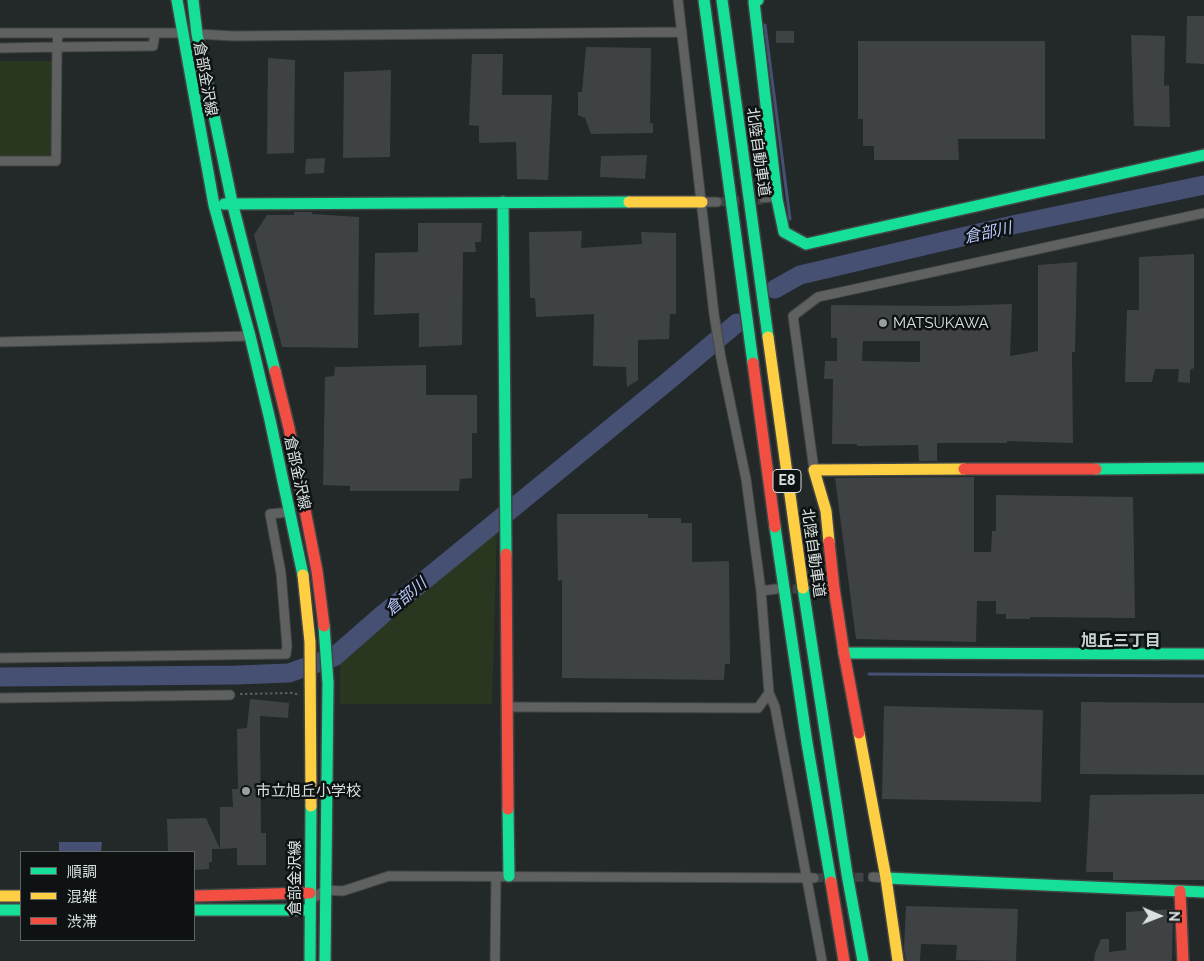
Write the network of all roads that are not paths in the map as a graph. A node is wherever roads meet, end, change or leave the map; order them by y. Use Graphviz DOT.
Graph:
graph roads {
  1 [pos="178,0"];
  2 [pos="193,0"];
  3 [pos="678,0"];
  4 [pos="704,0"];
  5 [pos="722,0"];
  6 [pos="755,1"];
  7 [pos="182,32"];
  8 [pos="682,32"];
  9 [pos="0,33"];
  10 [pos="58,33"];
  11 [pos="155,33"];
  12 [pos="197,34"];
  13 [pos="57,47"];
  14 [pos="0,48"];
  15 [pos="1204,156"];
  16 [pos="0,161"];
  17 [pos="777,199"];
  18 [pos="762,200"];
  19 [pos="232,202"];
  20 [pos="503,202"];
  21 [pos="702,202"];
  22 [pos="717,202"];
  23 [pos="214,205"];
  24 [pos="1204,213"];
  25 [pos="250,336"];
  26 [pos="0,342"];
  27 [pos="1204,468"];
  28 [pos="814,470"];
  29 [pos="290,512"];
  30 [pos="834,588"];
  31 [pos="776,589"];
  32 [pos="819,589"];
  33 [pos="761,591"];
  34 [pos="844,653"];
  35 [pos="1204,654"];
  36 [pos="0,658"];
  37 [pos="769,692"];
  38 [pos="230,695"];
  39 [pos="0,698"];
  40 [pos="509,707"];
  41 [pos="509,876"];
  42 [pos="496,877"];
  43 [pos="873,877"];
  44 [pos="810,878"];
  45 [pos="886,878"];
  46 [pos="325,890"];
  47 [pos="1180,891"];
  48 [pos="1204,892"];
  49 [pos="0,896"];
  50 [pos="20,896"];
  51 [pos="195,896"];
  52 [pos="310,901"];
  53 [pos="0,910"];
  54 [pos="20,910"];
  55 [pos="195,910"];
  56 [pos="310,961"];
  57 [pos="324,961"];
  58 [pos="495,961"];
  59 [pos="822,961"];
  60 [pos="844,961"];
  61 [pos="863,961"];
  62 [pos="898,961"];
  63 [pos="1183,961"];
  1 -- 7 [label="main road, 倉部金沢線"];
  2 -- 12 [label="main road, 倉部金沢線"];
  3 -- 8 [label="street"];
  4 -- 60 [label="main road, E8"];
  5 -- 61 [label="main road, 北陸自動車道 / E8"];
  6 -- 17 [label="main road"];
  7 -- 11 [label="street"];
  7 -- 23 [label="main road, 倉部金沢線"];
  8 -- 12 [label="street"];
  8 -- 21 [label="street"];
  9 -- 10 [label="street"];
  10 -- 11 [label="street"];
  10 -- 13 [label="street"];
  11 -- 13 [label="street"];
  12 -- 19 [label="main road, 倉部金沢線"];
  13 -- 14 [label="street"];
  13 -- 16 [label="street"];
  15 -- 17 [label="main road"];
  17 -- 18 [label="lane"];
  19 -- 20 [label="main road"];
  19 -- 23 [label="main road"];
  19 -- 46 [label="main road, 倉部金沢線"];
  20 -- 21 [label="main road"];
  20 -- 40 [label="main road"];
  21 -- 22 [label="street"];
  21 -- 33 [label="street"];
  23 -- 25 [label="main road, 倉部金沢線"];
  24 -- 28 [label="street"];
  25 -- 26 [label="street"];
  25 -- 29 [label="main road, 倉部金沢線"];
  27 -- 28 [label="main road"];
  28 -- 30 [label="main road"];
  29 -- 36 [label="street"];
  29 -- 52 [label="main road, 倉部金沢線"];
  30 -- 32 [label="street"];
  30 -- 34 [label="main road"];
  31 -- 33 [label="street"];
  33 -- 37 [label="street"];
  34 -- 35 [label="main road"];
  34 -- 45 [label="main road"];
  37 -- 40 [label="street"];
  37 -- 44 [label="street"];
  38 -- 39 [label="street"];
  40 -- 41 [label="main road"];
  41 -- 42 [label="street"];
  41 -- 44 [label="street"];
  42 -- 46 [label="street"];
  42 -- 58 [label="street"];
  43 -- 45 [label="street"];
  44 -- 59 [label="street"];
  45 -- 47 [label="main road"];
  45 -- 62 [label="main road"];
  46 -- 52 [label="street"];
  46 -- 57 [label="main road, 倉部金沢線"];
  47 -- 48 [label="main road"];
  47 -- 63 [label="main road"];
  49 -- 50 [label="main road"];
  51 -- 52 [label="main road"];
  52 -- 55 [label="main road"];
  52 -- 56 [label="main road, 倉部金沢線"];
  53 -- 54 [label="main road"];
}
